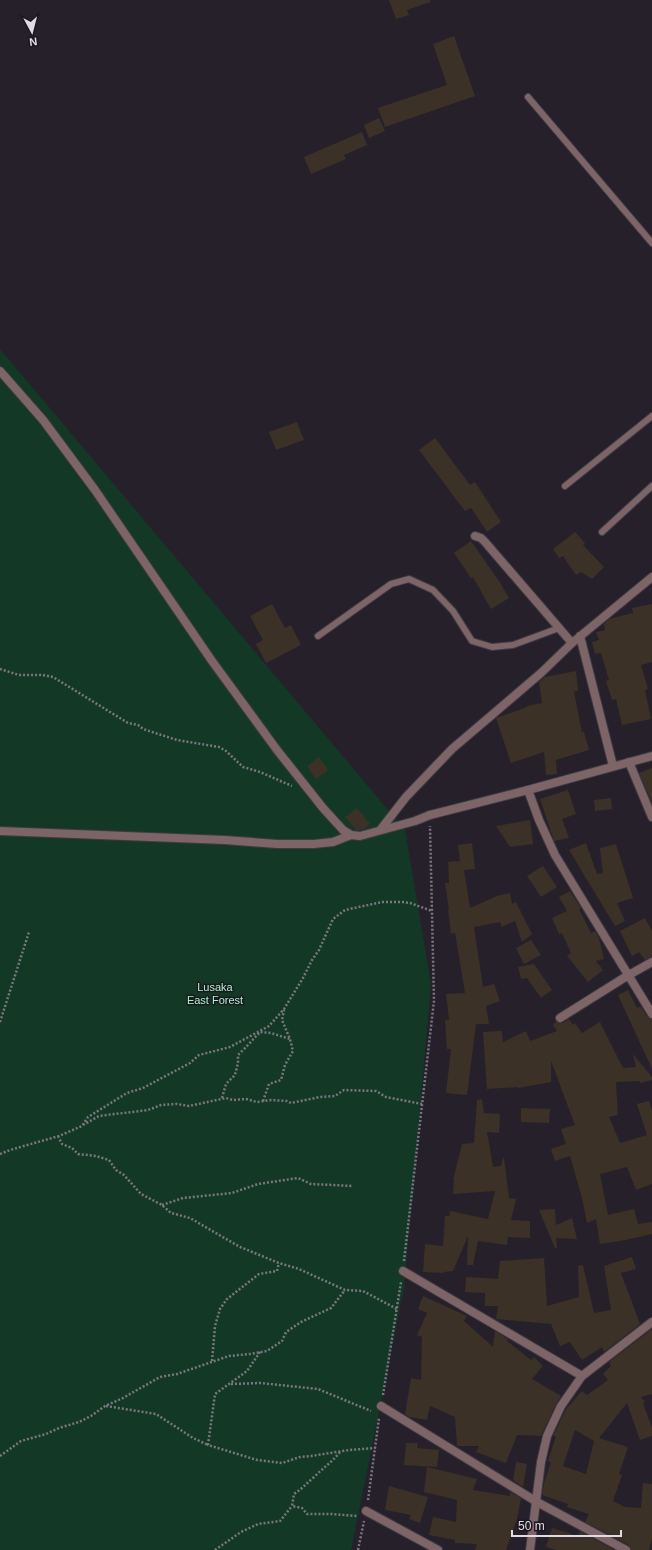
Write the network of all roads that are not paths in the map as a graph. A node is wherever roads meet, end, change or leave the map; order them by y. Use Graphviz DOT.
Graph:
graph roads {
  1 [pos="528,97"];
  2 [pos="652,243"];
  3 [pos="0,371"];
  4 [pos="652,416"];
  5 [pos="565,486"];
  6 [pos="652,486"];
  7 [pos="602,532"];
  8 [pos="475,536"];
  9 [pos="652,577"];
  10 [pos="560,628"];
  11 [pos="318,636"];
  12 [pos="580,636"];
  13 [pos="572,643"];
  14 [pos="652,756"];
  15 [pos="629,762"];
  16 [pos="613,766"];
  17 [pos="528,790"];
  18 [pos="652,817"];
  19 [pos="381,829"];
  20 [pos="0,831"];
  21 [pos="351,835"];
  22 [pos="652,962"];
  23 [pos="627,976"];
  24 [pos="652,1014"];
  25 [pos="560,1018"];
  26 [pos="403,1271"];
  27 [pos="652,1322"];
  28 [pos="582,1376"];
  29 [pos="380,1410"];
  30 [pos="537,1502"];
  31 [pos="366,1511"];
  32 [pos="438,1550"];
  33 [pos="530,1550"];
  34 [pos="626,1550"];
  1 -- 2 [label="lane"];
  3 -- 21 [label="street"];
  4 -- 5 [label="lane"];
  6 -- 7 [label="lane"];
  8 -- 10 [label="street"];
  9 -- 12 [label="street"];
  10 -- 11 [label="lane"];
  10 -- 13 [label="street"];
  12 -- 13 [label="street"];
  12 -- 16 [label="street"];
  13 -- 19 [label="street"];
  14 -- 15 [label="street"];
  15 -- 16 [label="street"];
  15 -- 18 [label="street"];
  16 -- 17 [label="street"];
  17 -- 19 [label="street"];
  17 -- 23 [label="street"];
  19 -- 21 [label="street"];
  20 -- 21 [label="street"];
  22 -- 23 [label="street"];
  23 -- 24 [label="street"];
  23 -- 25 [label="street"];
  26 -- 28 [label="street"];
  27 -- 28 [label="street"];
  28 -- 30 [label="street"];
  29 -- 30 [label="street"];
  30 -- 33 [label="street"];
  30 -- 34 [label="street"];
  31 -- 32 [label="street"];
}
